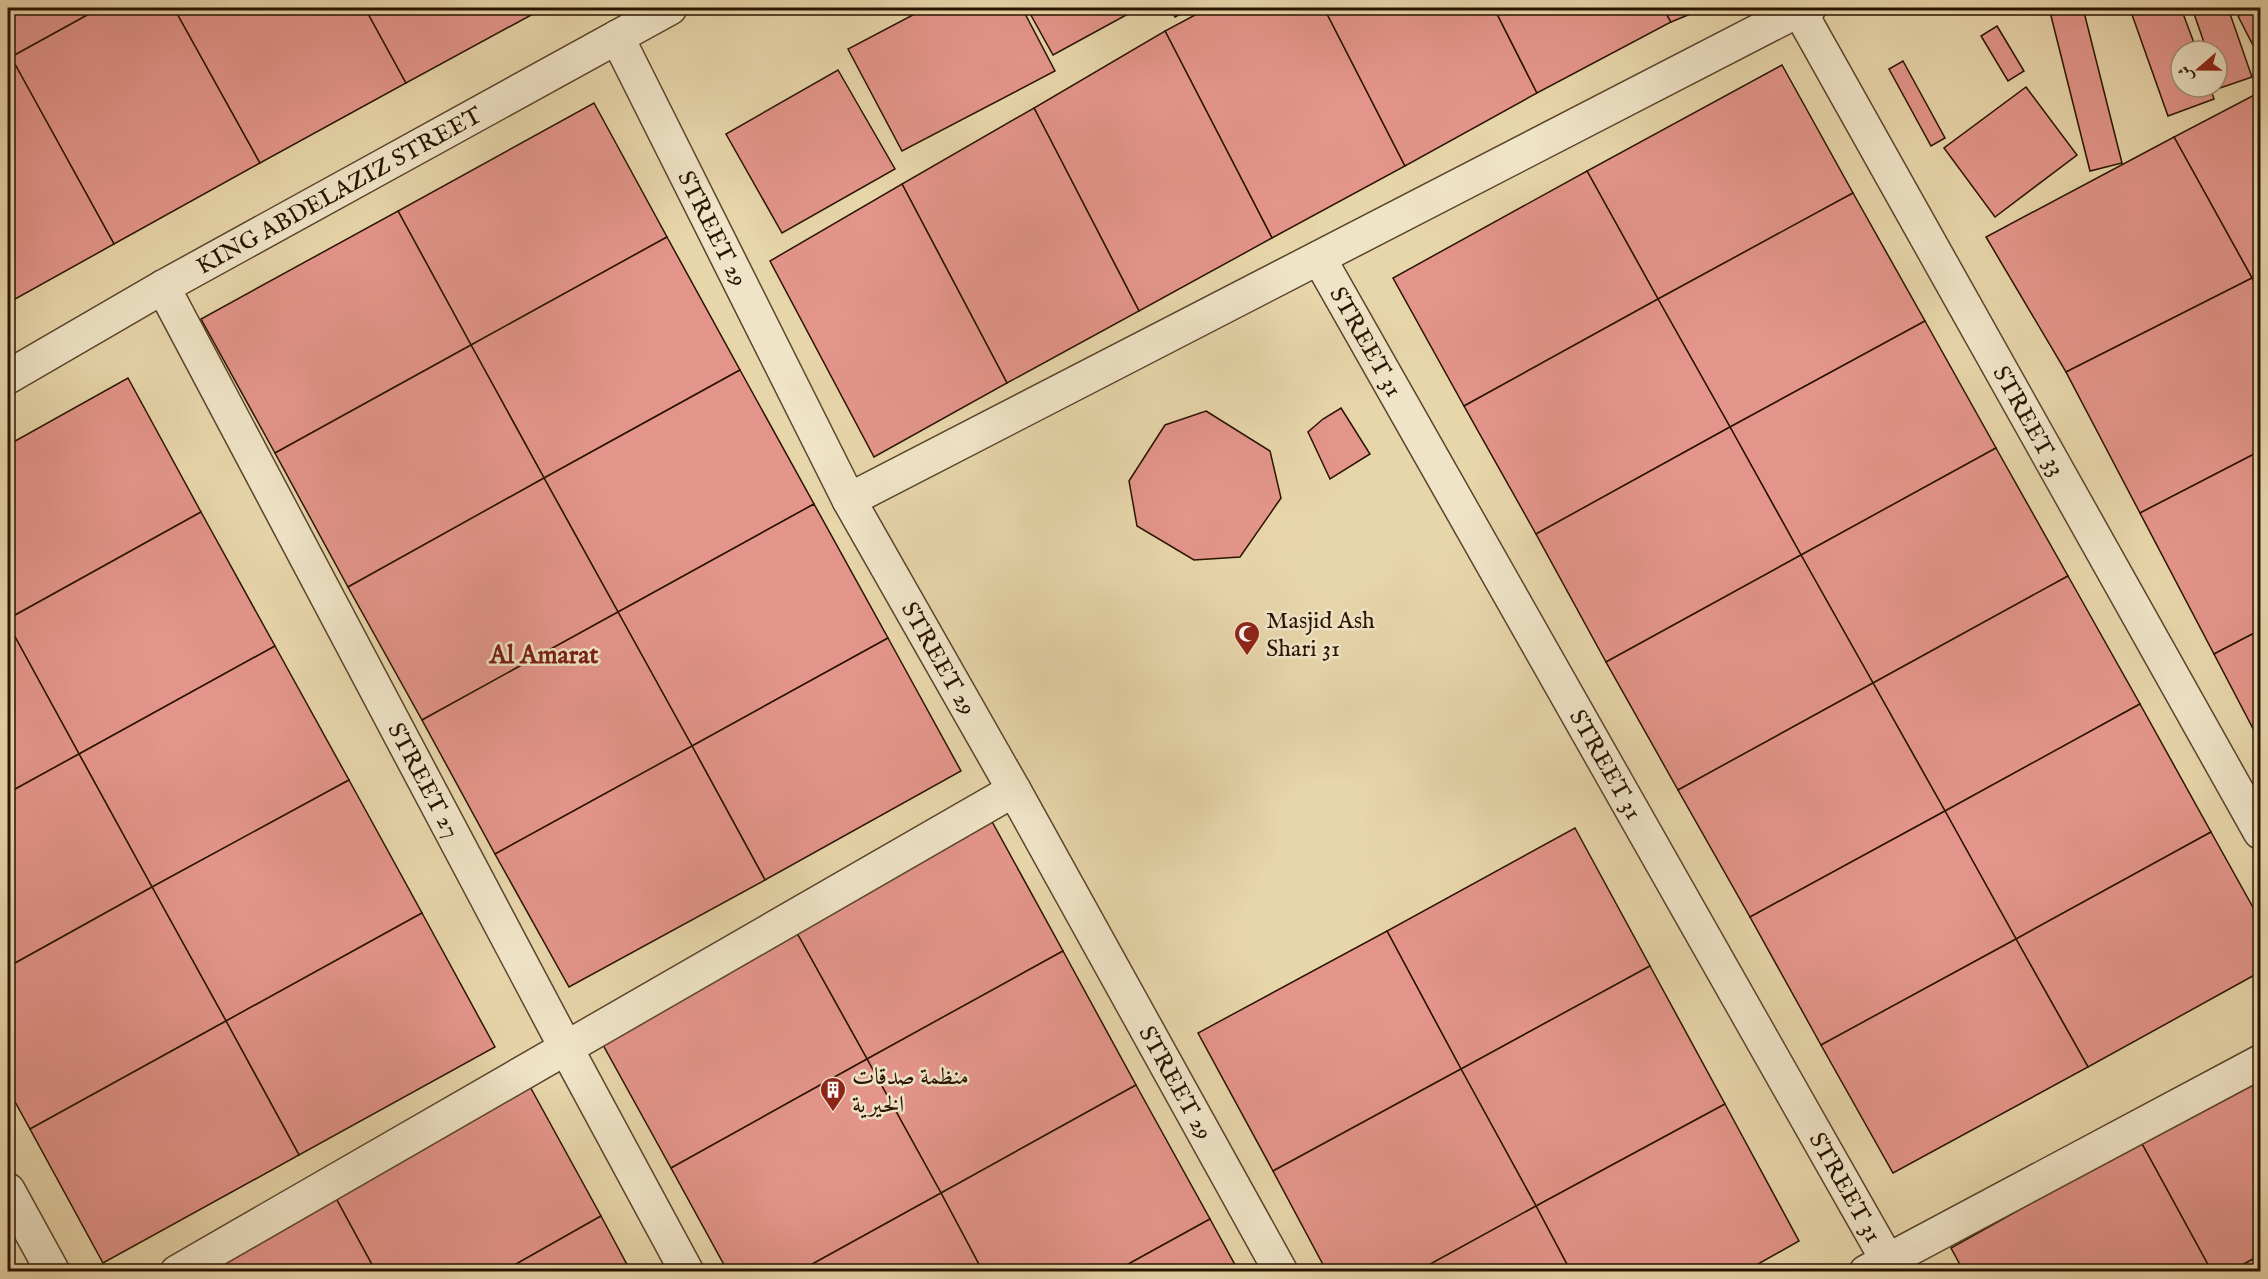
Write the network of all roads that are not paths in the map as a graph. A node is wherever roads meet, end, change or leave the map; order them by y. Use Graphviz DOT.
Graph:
graph roads {
  1 [pos="670,8"];
  2 [pos="1804,9"];
  3 [pos="617,37"];
  4 [pos="1319,258"];
  5 [pos="163,287"];
  6 [pos="8,377"];
  7 [pos="849,500"];
  8 [pos="1014,790"];
  9 [pos="2260,832"];
  10 [pos="565,1046"];
  11 [pos="2260,1062"];
  12 [pos="8,1190"];
  13 [pos="1883,1268"];
  14 [pos="53,1272"];
  15 [pos="177,1272"];
  16 [pos="687,1272"];
  17 [pos="1281,1272"];
  1 -- 3 [label="street, KING ABDELAZIZ STREET"];
  2 -- 4 [label="street"];
  2 -- 9 [label="street, STREET 33"];
  3 -- 5 [label="street, KING ABDELAZIZ STREET"];
  3 -- 7 [label="street, STREET 29"];
  4 -- 7 [label="street"];
  4 -- 13 [label="street, STREET 31"];
  5 -- 6 [label="street, KING ABDELAZIZ STREET"];
  5 -- 10 [label="street, STREET 27"];
  7 -- 8 [label="street, STREET 29"];
  8 -- 10 [label="street"];
  8 -- 17 [label="street, STREET 29"];
  10 -- 15 [label="street"];
  10 -- 16 [label="street, STREET 27"];
  11 -- 13 [label="street"];
  12 -- 14 [label="street"];
}
